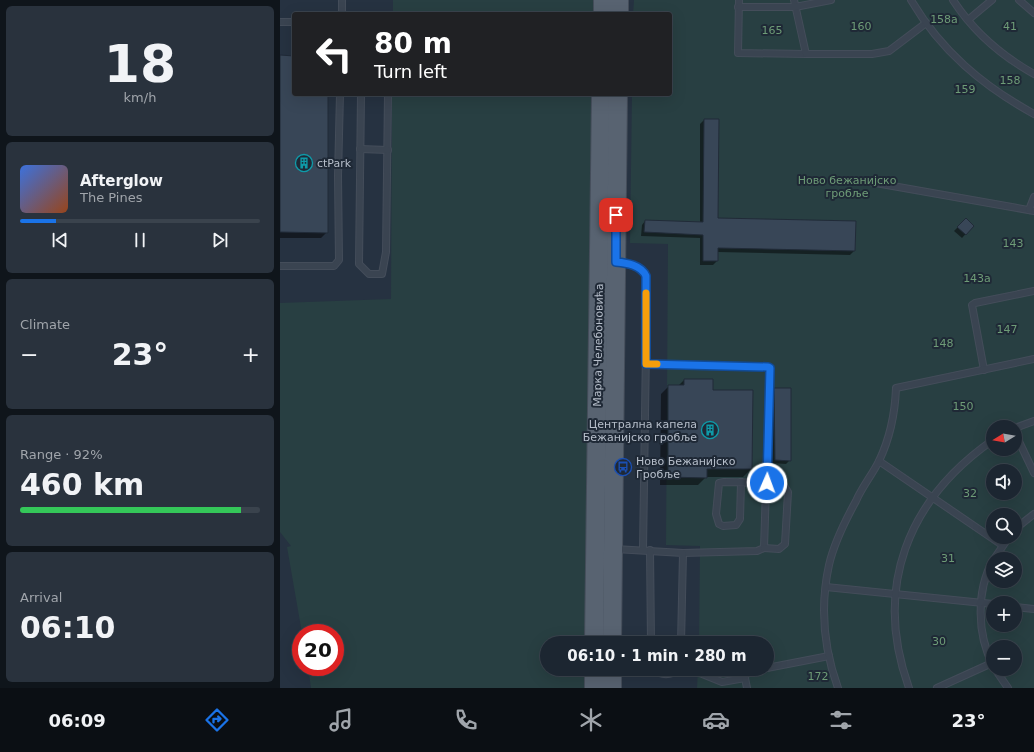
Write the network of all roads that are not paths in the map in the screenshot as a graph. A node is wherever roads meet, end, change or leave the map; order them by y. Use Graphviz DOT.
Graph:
graph roads {
  1 [pos="342,0"];
  2 [pos="603,0"];
  3 [pos="619,0"];
  4 [pos="739,0"];
  5 [pos="794,0"];
  6 [pos="831,0"];
  7 [pos="911,0"];
  8 [pos="953,0"];
  9 [pos="992,0"];
  10 [pos="1019,0"];
  11 [pos="738,7"];
  12 [pos="795,7"];
  13 [pos="342,12"];
  14 [pos="603,12"];
  15 [pos="619,12"];
  16 [pos="1034,13"];
  17 [pos="968,20"];
  18 [pos="280,22"];
  19 [pos="292,22"];
  20 [pos="926,23"];
  21 [pos="806,54"];
  22 [pos="1034,74"];
  23 [pos="340,96"];
  24 [pos="360,96"];
  25 [pos="388,96"];
  26 [pos="602,96"];
  27 [pos="618,96"];
  28 [pos="1034,114"];
  29 [pos="360,149"];
  30 [pos="388,150"];
  31 [pos="870,182"];
  32 [pos="1034,197"];
  33 [pos="1032,211"];
  34 [pos="608,262"];
  35 [pos="280,266"];
  36 [pos="1034,291"];
  37 [pos="1034,359"];
  38 [pos="646,364"];
  39 [pos="984,370"];
  40 [pos="1034,421"];
  41 [pos="1022,425"];
  42 [pos="986,445"];
  43 [pos="1022,448"];
  44 [pos="879,461"];
  45 [pos="1034,473"];
  46 [pos="741,482"];
  47 [pos="767,483"];
  48 [pos="932,498"];
  49 [pos="1034,514"];
  50 [pos="1022,523"];
  51 [pos="1002,546"];
  52 [pos="764,548"];
  53 [pos="604,549"];
  54 [pos="643,550"];
  55 [pos="650,550"];
  56 [pos="998,552"];
  57 [pos="682,553"];
  58 [pos="986,578"];
  59 [pos="826,588"];
  60 [pos="895,595"];
  61 [pos="981,603"];
  62 [pos="986,603"];
  63 [pos="1022,608"];
  64 [pos="1034,609"];
  65 [pos="595,636"];
  66 [pos="611,636"];
  67 [pos="651,636"];
  68 [pos="681,636"];
  69 [pos="986,646"];
  70 [pos="829,656"];
  71 [pos="774,667"];
  72 [pos="986,667"];
  73 [pos="594,676"];
  74 [pos="612,676"];
  75 [pos="707,676"];
  76 [pos="1000,676"];
  77 [pos="745,678"];
  78 [pos="594,688"];
  79 [pos="612,688"];
  80 [pos="747,688"];
  81 [pos="838,688"];
  82 [pos="909,688"];
  83 [pos="937,688"];
  84 [pos="1008,688"];
  1 -- 13 [label="lane"];
  2 -- 14 [label="main road"];
  3 -- 15 [label="main road"];
  4 -- 11 [label="lane"];
  5 -- 12 [label="lane"];
  6 -- 12 [label="lane"];
  7 -- 20 [label="lane"];
  8 -- 17 [label="lane"];
  9 -- 17 [label="lane"];
  10 -- 16 [label="lane"];
  11 -- 12 [label="lane"];
  11 -- 21 [label="lane"];
  12 -- 21 [label="lane"];
  17 -- 22 [label="lane"];
  18 -- 19 [label="lane"];
  20 -- 21 [label="lane"];
  20 -- 28 [label="lane"];
  23 -- 35 [label="lane"];
  24 -- 29 [label="lane"];
  25 -- 30 [label="lane"];
  26 -- 34 [label="main road, Марка Челебоновића"];
  27 -- 34 [label="main road, Марка Челебоновића"];
  29 -- 30 [label="lane"];
  29 -- 30 [label="lane"];
  31 -- 33 [label="lane"];
  32 -- 33 [label="lane"];
  34 -- 38 [label="lane"];
  34 -- 53 [label="main road, Марка Челебоновића"];
  36 -- 39 [label="lane"];
  37 -- 39 [label="lane"];
  38 -- 47 [label="lane"];
  38 -- 54 [label="lane"];
  39 -- 44 [label="lane"];
  40 -- 41 [label="lane"];
  42 -- 48 [label="lane"];
  43 -- 45 [label="lane"];
  44 -- 48 [label="lane"];
  44 -- 59 [label="lane"];
  46 -- 46 [label="lane"];
  46 -- 47 [label="lane"];
  47 -- 52 [label="lane"];
  47 -- 52 [label="lane"];
  48 -- 51 [label="lane"];
  48 -- 60 [label="lane"];
  49 -- 50 [label="lane"];
  51 -- 56 [label="lane"];
  52 -- 57 [label="lane"];
  53 -- 54 [label="lane"];
  53 -- 65 [label="main road, Марка Челебоновића"];
  53 -- 66 [label="main road, Марка Челебоновића"];
  54 -- 55 [label="lane"];
  55 -- 57 [label="lane"];
  55 -- 67 [label="lane"];
  57 -- 68 [label="lane"];
  58 -- 61 [label="lane"];
  59 -- 60 [label="lane"];
  59 -- 70 [label="lane"];
  60 -- 61 [label="lane"];
  60 -- 82 [label="lane"];
  61 -- 62 [label="lane"];
  61 -- 69 [label="lane"];
  63 -- 64 [label="lane"];
  70 -- 71 [label="lane"];
  70 -- 81 [label="lane"];
  72 -- 83 [label="lane"];
  73 -- 78 [label="main road"];
  74 -- 79 [label="main road"];
  75 -- 77 [label="lane"];
  76 -- 84 [label="lane"];
  77 -- 80 [label="lane"];
}
